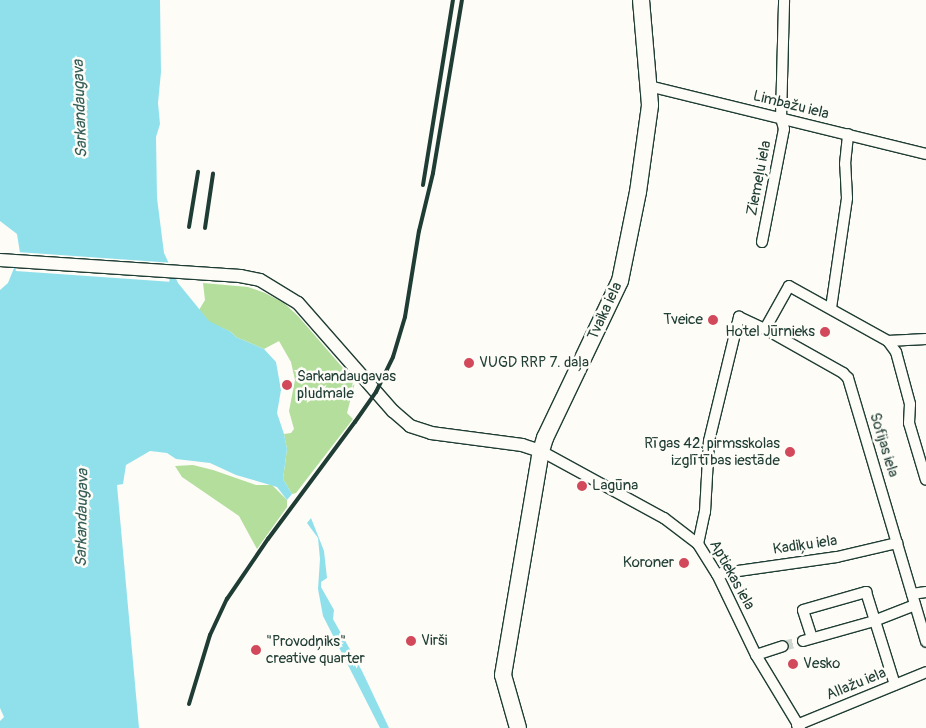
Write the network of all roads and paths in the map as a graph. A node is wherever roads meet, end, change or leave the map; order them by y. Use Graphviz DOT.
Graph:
graph roads {
  1 [pos="642,0"];
  2 [pos="784,0"];
  3 [pos="649,86"];
  4 [pos="781,118"];
  5 [pos="848,134"];
  6 [pos="926,154"];
  7 [pos="762,242"];
  8 [pos="0,260"];
  9 [pos="831,308"];
  10 [pos="765,329"];
  11 [pos="926,339"];
  12 [pos="888,341"];
  13 [pos="541,451"];
  14 [pos="926,480"];
  15 [pos="898,543"];
  16 [pos="698,544"];
  17 [pos="717,574"];
  18 [pos="926,592"];
  19 [pos="912,594"];
  20 [pos="915,605"];
  21 [pos="874,621"];
  22 [pos="926,642"];
  23 [pos="783,646"];
  24 [pos="756,655"];
  25 [pos="926,672"];
  26 [pos="895,685"];
  27 [pos="798,726"];
  28 [pos="518,728"];
  1 -- 3 [label="main road, Tvaika iela"];
  2 -- 4 [label="street, Ziemeļu iela"];
  3 -- 4 [label="street, Limbažu iela"];
  3 -- 13 [label="main road, Tvaika iela"];
  4 -- 5 [label="street, Limbažu iela"];
  4 -- 7 [label="street, Ziemeļu iela"];
  5 -- 6 [label="street, Limbažu iela"];
  5 -- 9 [label="street"];
  8 -- 13 [label="street"];
  9 -- 10 [label="street"];
  9 -- 12 [label="street"];
  10 -- 15 [label="street, Sofijas iela"];
  10 -- 16 [label="street, Sofijas iela"];
  11 -- 12 [label="street"];
  12 -- 14 [label="street"];
  13 -- 16 [label="street, Aptiekas iela"];
  13 -- 28 [label="main road, Tvaika iela"];
  15 -- 17 [label="street, Kadiķu iela"];
  15 -- 19 [label="street, Sofijas iela"];
  16 -- 17 [label="street, Aptiekas iela"];
  17 -- 24 [label="street, Aptiekas iela"];
  18 -- 19 [label="street"];
  19 -- 20 [label="street, Sofijas iela"];
  20 -- 21 [label="street"];
  20 -- 22 [label="street, Sofijas iela"];
  21 -- 21 [label="street"];
  21 -- 26 [label="street"];
  23 -- 24 [label="street"];
  24 -- 27 [label="street, Aptiekas iela"];
  25 -- 26 [label="street, Allažu iela"];
  26 -- 27 [label="street, Allažu iela"];
}
